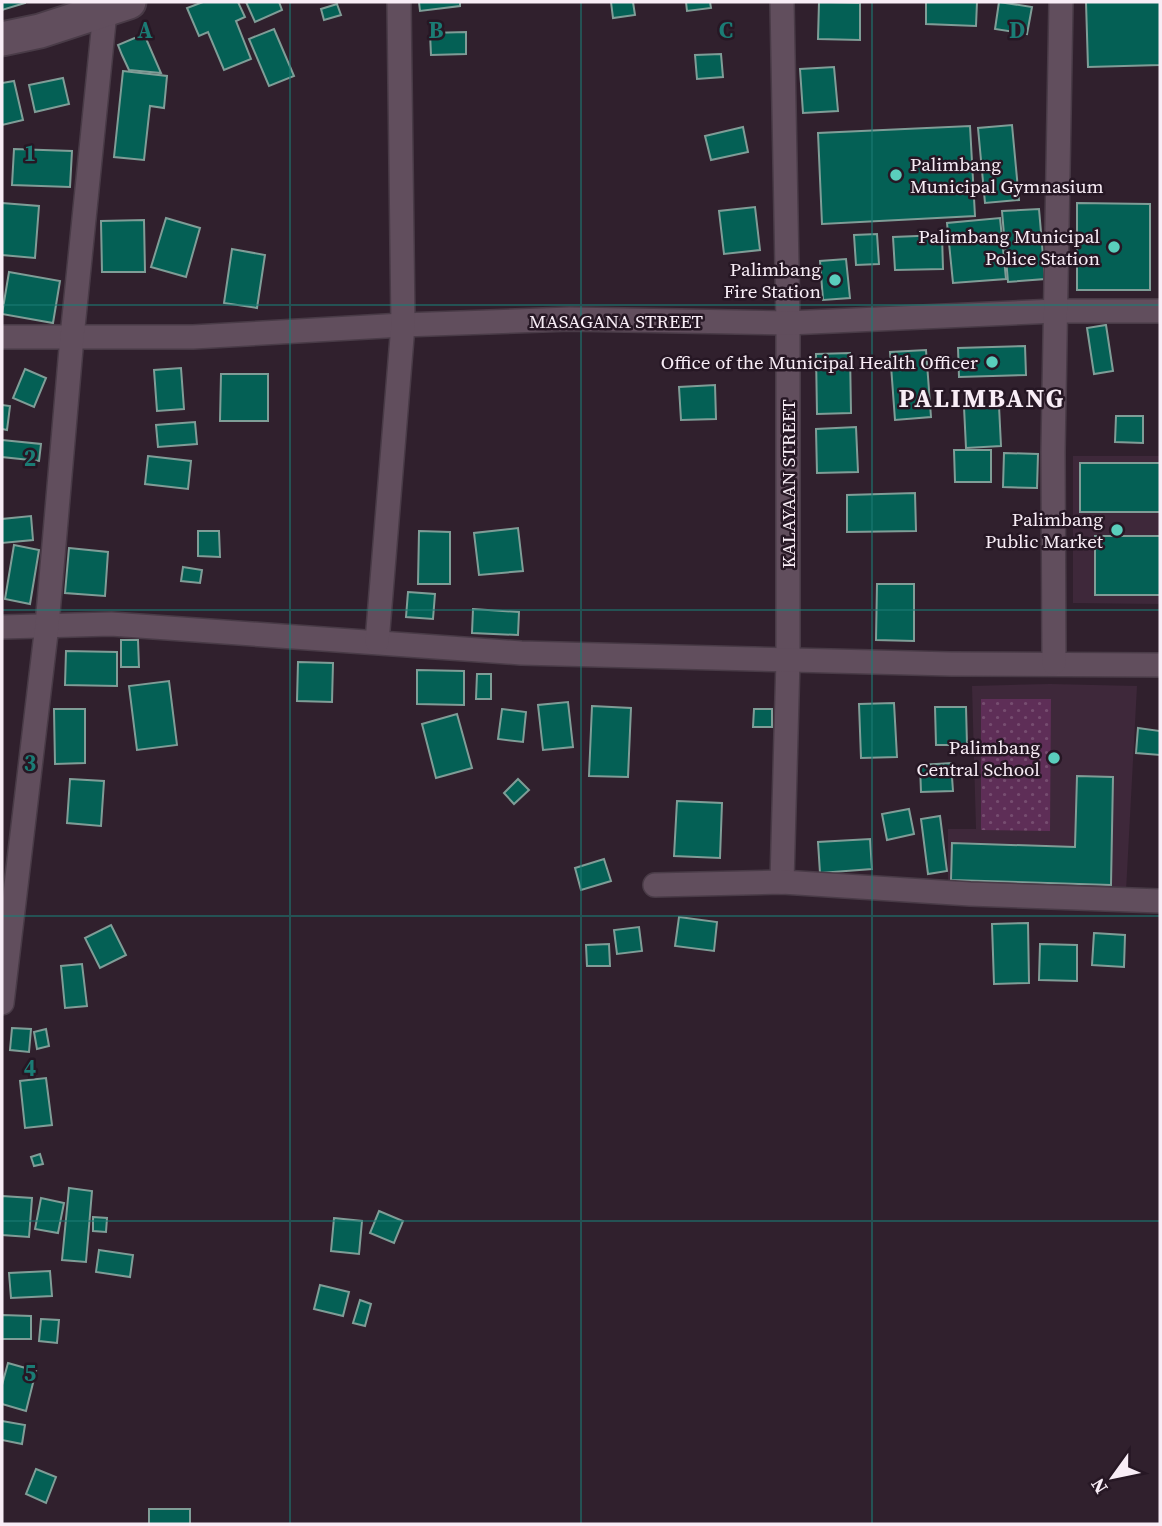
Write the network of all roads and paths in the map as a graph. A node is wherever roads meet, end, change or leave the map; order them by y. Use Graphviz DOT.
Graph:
graph roads {
  1 [pos="399,2"];
  2 [pos="782,2"];
  3 [pos="1061,2"];
  4 [pos="114,4"];
  5 [pos="2,39"];
  6 [pos="1056,311"];
  7 [pos="1160,311"];
  8 [pos="788,323"];
  9 [pos="403,325"];
  10 [pos="2,337"];
  11 [pos="72,337"];
  12 [pos="47,625"];
  13 [pos="2,627"];
  14 [pos="377,642"];
  15 [pos="788,660"];
  16 [pos="1054,663"];
  17 [pos="1160,665"];
  18 [pos="782,882"];
  19 [pos="655,886"];
  20 [pos="1160,901"];
  21 [pos="2,1003"];
  1 -- 9 [label="street"];
  2 -- 8 [label="street, KALAYAAN STREET"];
  3 -- 6 [label="street"];
  4 -- 5 [label="street"];
  4 -- 11 [label="street"];
  6 -- 7 [label="street, MASAGANA STREET"];
  6 -- 8 [label="street, MASAGANA STREET"];
  6 -- 16 [label="street"];
  8 -- 9 [label="street, MASAGANA STREET"];
  8 -- 15 [label="street, KALAYAAN STREET"];
  9 -- 11 [label="street, MASAGANA STREET"];
  9 -- 14 [label="street"];
  10 -- 11 [label="street, MASAGANA STREET"];
  11 -- 12 [label="street"];
  12 -- 13 [label="street"];
  12 -- 14 [label="street"];
  12 -- 21 [label="street"];
  14 -- 15 [label="street"];
  15 -- 16 [label="street"];
  15 -- 18 [label="street, KALAYAAN STREET"];
  16 -- 17 [label="street"];
  18 -- 19 [label="street"];
  18 -- 20 [label="street"];
}
